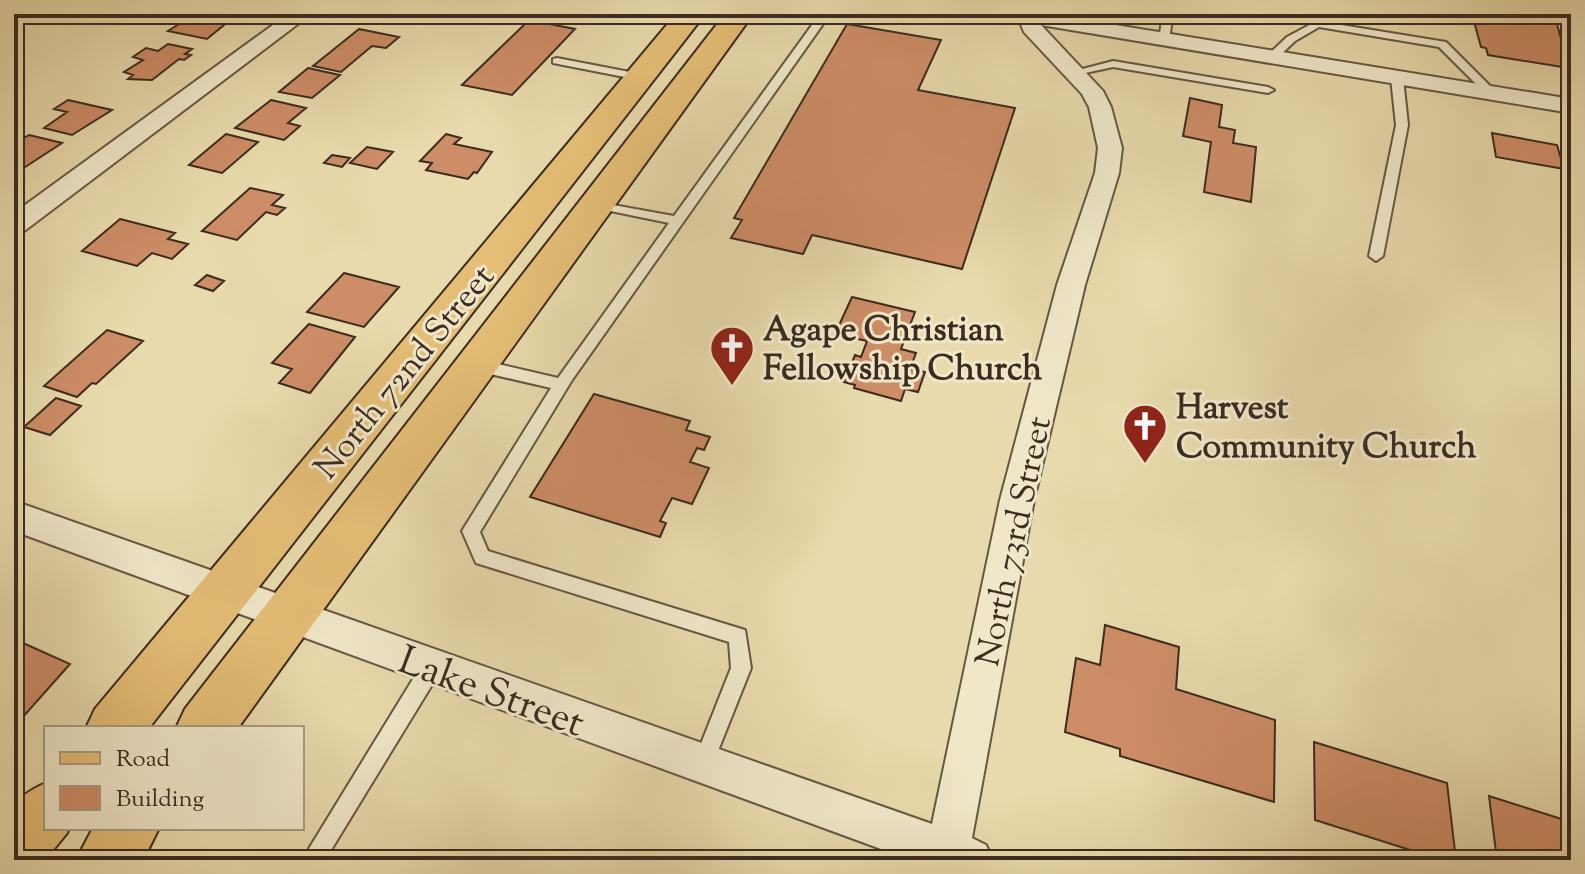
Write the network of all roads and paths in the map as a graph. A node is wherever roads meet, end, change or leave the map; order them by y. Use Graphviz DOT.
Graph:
graph roads {
  1 [pos="301,14"];
  2 [pos="691,14"];
  3 [pos="739,14"];
  4 [pos="825,14"];
  5 [pos="1168,14"];
  6 [pos="1022,15"];
  7 [pos="1164,39"];
  8 [pos="1272,57"];
  9 [pos="557,61"];
  10 [pos="1076,72"];
  11 [pos="640,77"];
  12 [pos="1397,78"];
  13 [pos="1268,90"];
  14 [pos="1491,93"];
  15 [pos="1571,106"];
  16 [pos="596,204"];
  17 [pos="679,221"];
  18 [pos="14,226"];
  19 [pos="1376,256"];
  20 [pos="475,365"];
  21 [pos="561,385"];
  22 [pos="14,516"];
  23 [pos="223,594"];
  24 [pos="287,617"];
  25 [pos="431,668"];
  26 [pos="116,726"];
  27 [pos="205,726"];
  28 [pos="703,764"];
  29 [pos="44,814"];
  30 [pos="128,830"];
  31 [pos="14,852"];
  32 [pos="955,857"];
  33 [pos="106,860"];
  34 [pos="313,860"];
  1 -- 18 [label="street"];
  2 -- 11 [label="main road, North 72nd Street"];
  3 -- 16 [label="main road, North 72nd Street"];
  4 -- 17 [label="lane"];
  5 -- 7 [label="lane"];
  6 -- 7 [label="street"];
  6 -- 10 [label="street, North 73rd Street"];
  7 -- 8 [label="street"];
  8 -- 12 [label="street"];
  8 -- 14 [label="lane"];
  9 -- 11 [label="lane"];
  10 -- 13 [label="lane"];
  10 -- 32 [label="street, North 73rd Street"];
  11 -- 23 [label="main road, North 72nd Street"];
  12 -- 14 [label="street"];
  12 -- 19 [label="lane"];
  14 -- 15 [label="street"];
  16 -- 17 [label="lane"];
  16 -- 20 [label="main road, North 72nd Street"];
  17 -- 21 [label="lane"];
  20 -- 21 [label="lane"];
  20 -- 24 [label="main road, North 72nd Street"];
  21 -- 28 [label="lane"];
  22 -- 23 [label="street, Lake Street"];
  23 -- 24 [label="street, Lake Street"];
  23 -- 26 [label="main road, North 72nd Street"];
  24 -- 25 [label="street, Lake Street"];
  24 -- 27 [label="main road, North 72nd Street"];
  25 -- 28 [label="street, Lake Street"];
  25 -- 34 [label="lane"];
  28 -- 32 [label="street, Lake Street"];
  29 -- 31 [label="main road"];
  30 -- 33 [label="main road"];
}
